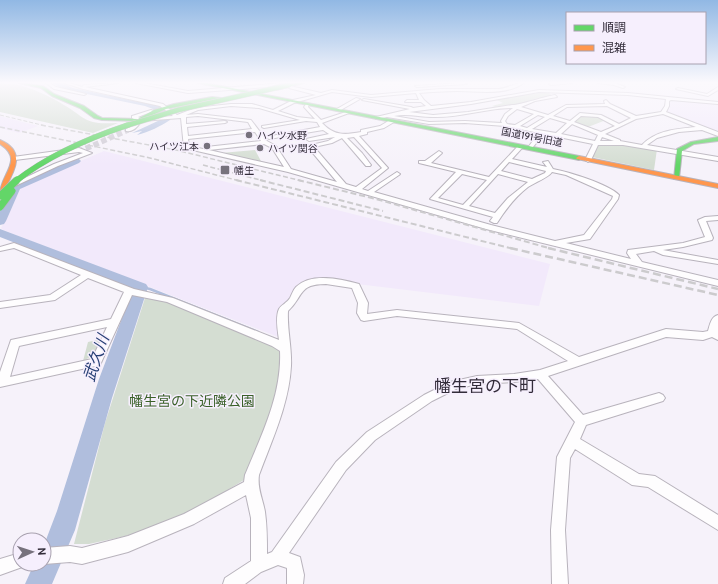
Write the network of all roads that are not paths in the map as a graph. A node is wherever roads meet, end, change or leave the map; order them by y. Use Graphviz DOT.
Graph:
graph roads {
  1 [pos="87,110"];
  2 [pos="149,110"];
  3 [pos="172,110"];
  4 [pos="178,110"];
  5 [pos="180,110"];
  6 [pos="184,110"];
  7 [pos="271,110"];
  8 [pos="309,110"];
  9 [pos="338,110"];
  10 [pos="411,110"];
  11 [pos="483,110"];
  12 [pos="514,110"];
  13 [pos="529,110"];
  14 [pos="559,110"];
  15 [pos="620,110"];
  16 [pos="274,111"];
  17 [pos="176,112"];
  18 [pos="347,112"];
  19 [pos="403,112"];
  20 [pos="468,113"];
  21 [pos="538,113"];
  22 [pos="664,113"];
  23 [pos="155,114"];
  24 [pos="549,116"];
  25 [pos="381,117"];
  26 [pos="635,118"];
  27 [pos="620,119"];
  28 [pos="139,120"];
  29 [pos="310,120"];
  30 [pos="237,121"];
  31 [pos="320,122"];
  32 [pos="464,122"];
  33 [pos="570,122"];
  34 [pos="626,122"];
  35 [pos="505,125"];
  36 [pos="185,126"];
  37 [pos="387,126"];
  38 [pos="619,126"];
  39 [pos="516,127"];
  40 [pos="323,128"];
  41 [pos="702,128"];
  42 [pos="528,129"];
  43 [pos="128,130"];
  44 [pos="256,130"];
  45 [pos="543,132"];
  46 [pos="355,134"];
  47 [pos="601,134"];
  48 [pos="718,134"];
  49 [pos="557,135"];
  50 [pos="338,136"];
  51 [pos="185,138"];
  52 [pos="267,139"];
  53 [pos="310,139"];
  54 [pos="718,139"];
  55 [pos="1,143"];
  56 [pos="597,143"];
  57 [pos="623,143"];
  58 [pos="520,146"];
  59 [pos="532,146"];
  60 [pos="644,146"];
  61 [pos="198,150"];
  62 [pos="78,152"];
  63 [pos="678,152"];
  64 [pos="439,153"];
  65 [pos="53,157"];
  66 [pos="15,158"];
  67 [pos="718,159"];
  68 [pos="507,160"];
  69 [pos="588,160"];
  70 [pos="546,162"];
  71 [pos="368,165"];
  72 [pos="289,170"];
  73 [pos="550,170"];
  74 [pos="460,171"];
  75 [pos="497,172"];
  76 [pos="397,174"];
  77 [pos="676,178"];
  78 [pos="491,179"];
  79 [pos="532,181"];
  80 [pos="343,185"];
  81 [pos="718,186"];
  82 [pos="358,189"];
  83 [pos="0,191"];
  84 [pos="369,193"];
  85 [pos="0,196"];
  86 [pos="0,202"];
  87 [pos="0,207"];
  88 [pos="465,208"];
  89 [pos="497,216"];
  90 [pos="718,218"];
  91 [pos="489,227"];
  92 [pos="704,240"];
  93 [pos="718,242"];
  94 [pos="553,244"];
  95 [pos="0,249"];
  96 [pos="653,249"];
  97 [pos="718,262"];
  98 [pos="639,264"];
  99 [pos="88,274"];
  100 [pos="718,283"];
  101 [pos="130,292"];
  102 [pos="0,305"];
  103 [pos="115,322"];
  104 [pos="716,328"];
  105 [pos="286,350"];
  106 [pos="578,362"];
  107 [pos="540,374"];
  108 [pos="659,398"];
  109 [pos="581,421"];
  110 [pos="572,441"];
  111 [pos="250,486"];
  112 [pos="718,523"];
  113 [pos="52,555"];
  114 [pos="277,558"];
  115 [pos="12,563"];
  116 [pos="258,565"];
  117 [pos="0,567"];
  118 [pos="231,584"];
  119 [pos="295,584"];
  120 [pos="560,584"];
  1 -- 28 [label="street"];
  2 -- 23 [label="street"];
  3 -- 17 [label="street"];
  4 -- 65 [label="street, bridge"];
  5 -- 17 [label="street"];
  6 -- 17 [label="street"];
  7 -- 16 [label="street"];
  8 -- 31 [label="street"];
  9 -- 18 [label="street, 国道191号旧道"];
  10 -- 19 [label="street"];
  11 -- 20 [label="street"];
  12 -- 35 [label="street"];
  13 -- 21 [label="street"];
  14 -- 24 [label="street"];
  15 -- 26 [label="street"];
  16 -- 29 [label="street"];
  17 -- 23 [label="street"];
  17 -- 23 [label="street"];
  17 -- 30 [label="street"];
  17 -- 36 [label="street"];
  17 -- 83 [label="street, bridge"];
  17 -- 87 [label="street, bridge"];
  18 -- 25 [label="street, 国道191号旧道"];
  18 -- 31 [label="street"];
  19 -- 20 [label="street"];
  19 -- 25 [label="street"];
  20 -- 32 [label="street"];
  21 -- 24 [label="street"];
  21 -- 39 [label="street"];
  22 -- 26 [label="street"];
  22 -- 41 [label="street"];
  23 -- 28 [label="street"];
  24 -- 33 [label="street"];
  24 -- 42 [label="street"];
  25 -- 32 [label="street"];
  25 -- 37 [label="street, 国道191号旧道"];
  26 -- 34 [label="street"];
  27 -- 34 [label="street"];
  28 -- 43 [label="street"];
  29 -- 31 [label="street"];
  29 -- 31 [label="street"];
  30 -- 36 [label="street"];
  30 -- 44 [label="street"];
  31 -- 40 [label="street"];
  32 -- 35 [label="street"];
  33 -- 38 [label="street"];
  33 -- 47 [label="street"];
  33 -- 49 [label="street"];
  34 -- 38 [label="street"];
  35 -- 39 [label="street"];
  36 -- 51 [label="street"];
  37 -- 46 [label="street"];
  37 -- 58 [label="street, 国道191号旧道"];
  38 -- 47 [label="street"];
  39 -- 42 [label="street"];
  40 -- 50 [label="street"];
  40 -- 52 [label="street"];
  41 -- 48 [label="street"];
  41 -- 60 [label="street"];
  42 -- 45 [label="street"];
  44 -- 51 [label="street"];
  44 -- 52 [label="street"];
  45 -- 49 [label="street"];
  45 -- 59 [label="street"];
  46 -- 50 [label="street"];
  46 -- 82 [label="street"];
  47 -- 56 [label="street"];
  47 -- 57 [label="street"];
  49 -- 56 [label="street"];
  50 -- 53 [label="street"];
  50 -- 71 [label="street"];
  50 -- 80 [label="street"];
  51 -- 61 [label="street"];
  52 -- 61 [label="street"];
  52 -- 72 [label="street"];
  54 -- 63 [label="street"];
  55 -- 66 [label="street"];
  56 -- 57 [label="street"];
  56 -- 69 [label="street"];
  57 -- 60 [label="street"];
  58 -- 68 [label="street"];
  58 -- 69 [label="street, 国道191号旧道"];
  60 -- 63 [label="street"];
  61 -- 72 [label="street"];
  62 -- 83 [label="street"];
  63 -- 67 [label="street"];
  63 -- 77 [label="street"];
  64 -- 74 [label="street"];
  65 -- 85 [label="street, bridge"];
  65 -- 86 [label="street, bridge"];
  66 -- 83 [label="street"];
  66 -- 83 [label="street"];
  68 -- 73 [label="street"];
  68 -- 75 [label="street"];
  69 -- 77 [label="street, 国道191号旧道"];
  70 -- 73 [label="street"];
  72 -- 80 [label="street"];
  73 -- 79 [label="street"];
  73 -- 94 [label="street"];
  74 -- 78 [label="street"];
  74 -- 88 [label="street"];
  75 -- 78 [label="street"];
  75 -- 79 [label="street"];
  76 -- 84 [label="street"];
  77 -- 81 [label="street, 国道191号旧道"];
  78 -- 88 [label="street"];
  79 -- 89 [label="street"];
  80 -- 82 [label="street"];
  82 -- 84 [label="street"];
  84 -- 91 [label="street"];
  88 -- 89 [label="street"];
  89 -- 91 [label="street"];
  90 -- 92 [label="street"];
  91 -- 94 [label="street"];
  92 -- 93 [label="street"];
  92 -- 96 [label="street"];
  94 -- 98 [label="street"];
  95 -- 99 [label="street"];
  96 -- 97 [label="street"];
  96 -- 98 [label="street"];
  98 -- 100 [label="street"];
  99 -- 101 [label="street"];
  99 -- 102 [label="street"];
  101 -- 103 [label="street"];
  101 -- 105 [label="street"];
  103 -- 103 [label="street"];
  104 -- 106 [label="street"];
  105 -- 106 [label="street"];
  105 -- 111 [label="street"];
  106 -- 107 [label="street"];
  107 -- 109 [label="street"];
  107 -- 114 [label="street"];
  108 -- 109 [label="street"];
  109 -- 110 [label="street"];
  110 -- 112 [label="street"];
  110 -- 120 [label="street"];
  111 -- 113 [label="street"];
  111 -- 116 [label="street"];
  114 -- 116 [label="street"];
  114 -- 119 [label="street"];
  115 -- 117 [label="street"];
  116 -- 118 [label="street"];
}
